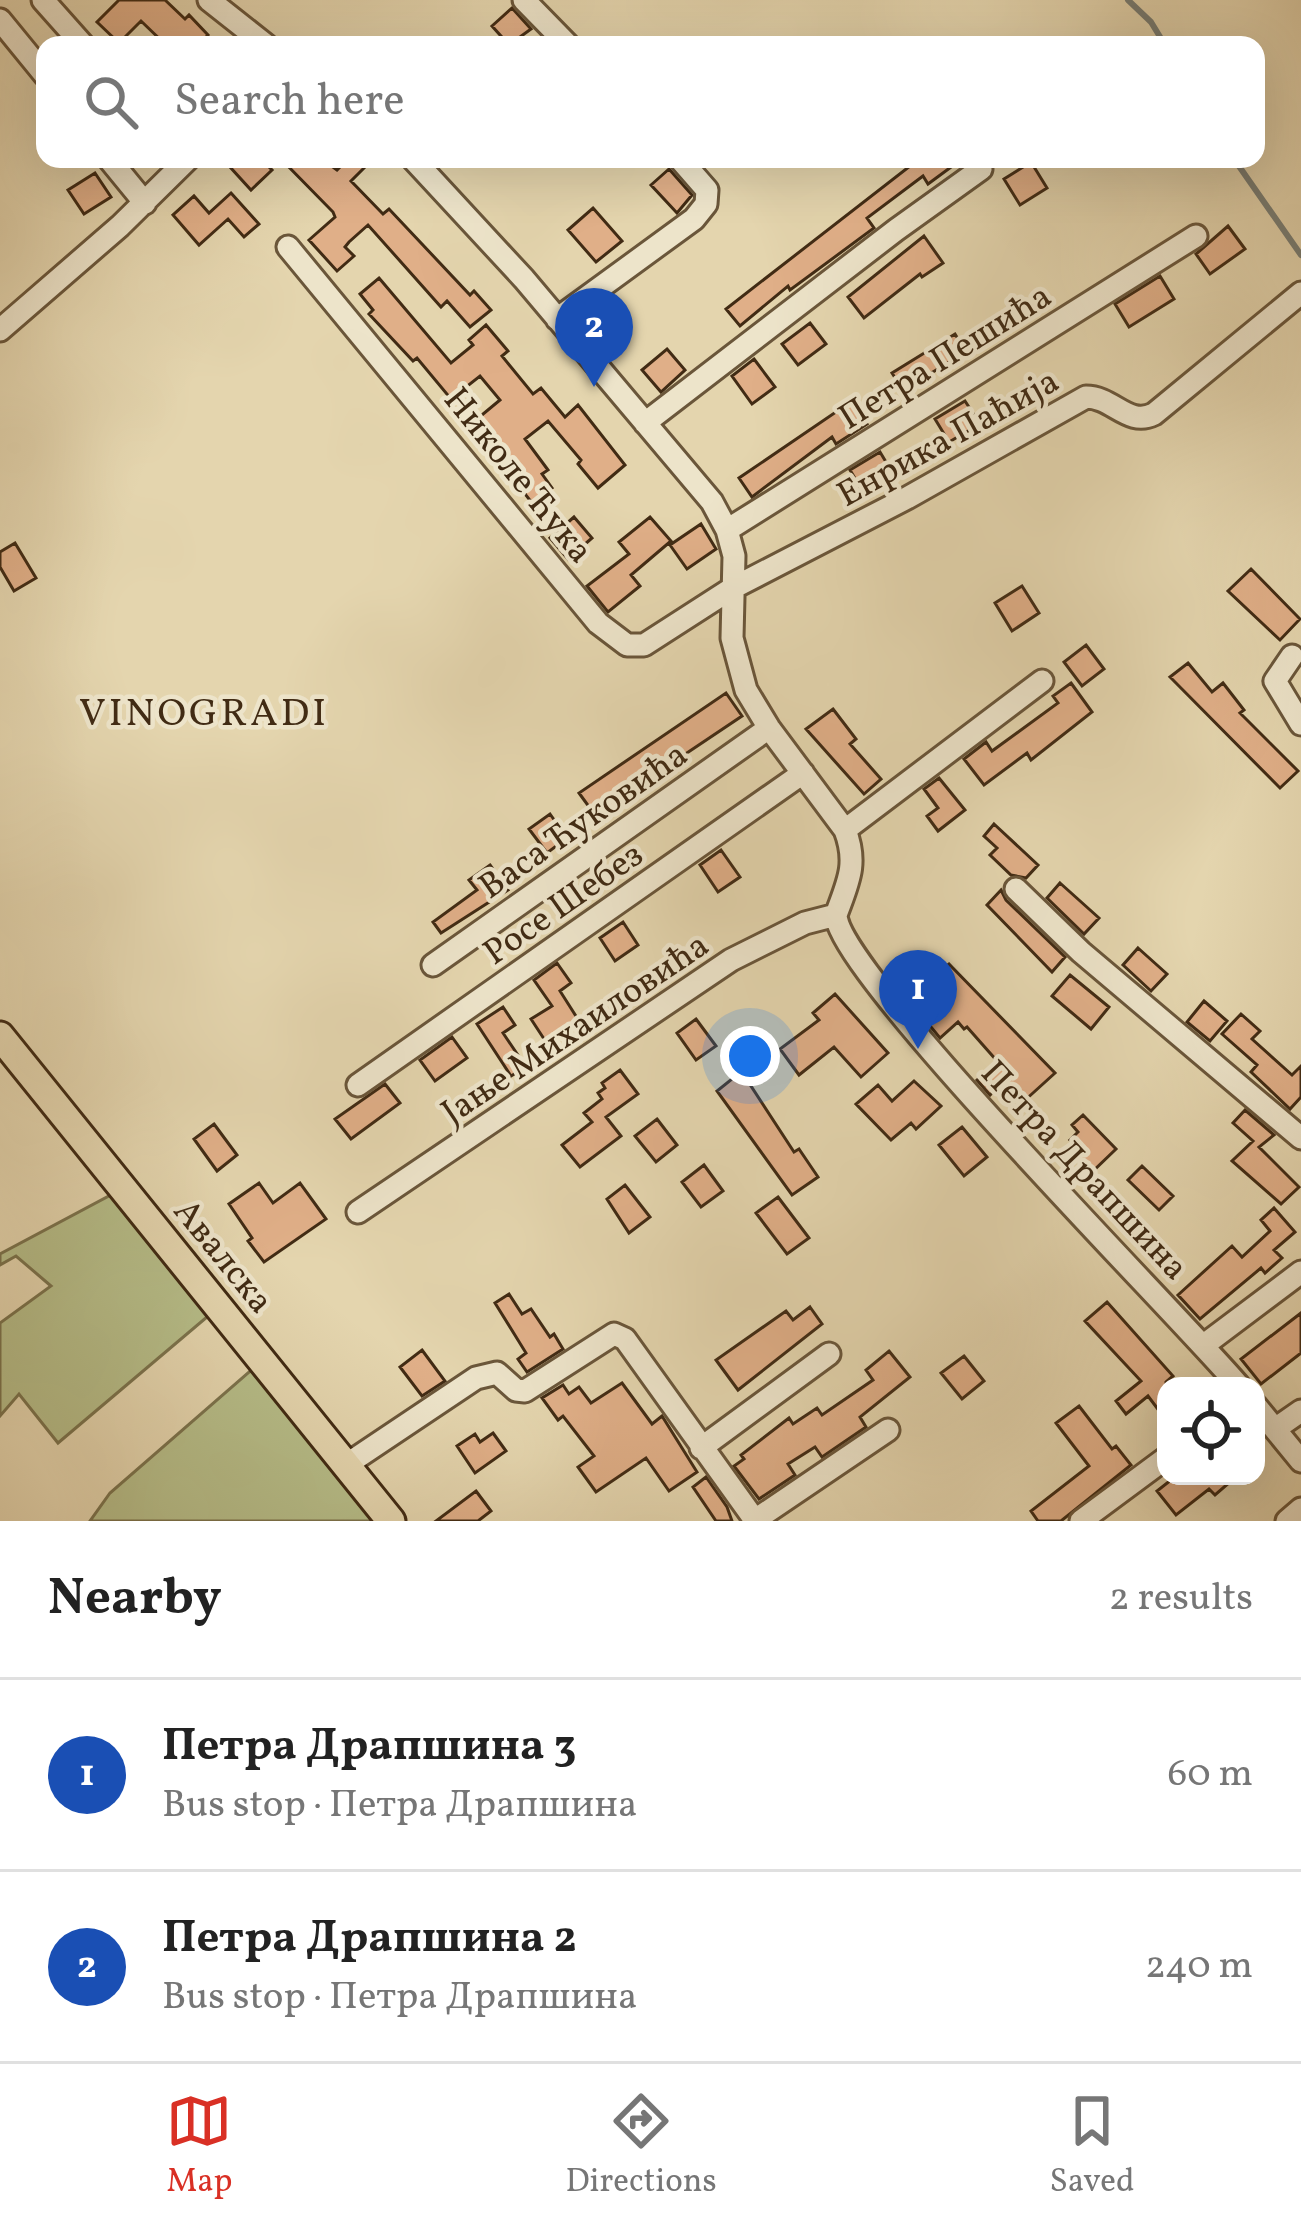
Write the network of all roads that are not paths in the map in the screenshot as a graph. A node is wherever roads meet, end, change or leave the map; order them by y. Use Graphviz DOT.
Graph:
graph roads {
  1 [pos="43,0"];
  2 [pos="209,0"];
  3 [pos="524,0"];
  4 [pos="0,20"];
  5 [pos="75,36"];
  6 [pos="255,36"];
  7 [pos="559,36"];
  8 [pos="36,64"];
  9 [pos="117,168"];
  10 [pos="178,168"];
  11 [pos="421,168"];
  12 [pos="688,168"];
  13 [pos="981,170"];
  14 [pos="145,203"];
  15 [pos="1196,236"];
  16 [pos="288,247"];
  17 [pos="1301,293"];
  18 [pos="557,320"];
  19 [pos="0,330"];
  20 [pos="645,423"];
  21 [pos="727,530"];
  22 [pos="731,590"];
  23 [pos="1292,656"];
  24 [pos="1042,681"];
  25 [pos="1301,724"];
  26 [pos="769,728"];
  27 [pos="803,773"];
  28 [pos="845,830"];
  29 [pos="1016,889"];
  30 [pos="836,914"];
  31 [pos="433,965"];
  32 [pos="0,1036"];
  33 [pos="358,1085"];
  34 [pos="1301,1138"];
  35 [pos="358,1212"];
  36 [pos="1301,1272"];
  37 [pos="1204,1345"];
  38 [pos="829,1354"];
  39 [pos="1231,1377"];
  40 [pos="1301,1411"];
  41 [pos="1265,1417"];
  42 [pos="1275,1429"];
  43 [pos="888,1430"];
  44 [pos="701,1448"];
  45 [pos="1301,1461"];
  46 [pos="346,1465"];
  47 [pos="1157,1465"];
  48 [pos="1301,1509"];
  49 [pos="391,1521"];
  50 [pos="1081,1521"];
  51 [pos="1287,1521"];
  1 -- 5 [label="street"];
  2 -- 6 [label="street"];
  3 -- 7 [label="street"];
  4 -- 8 [label="street"];
  9 -- 14 [label="street"];
  10 -- 14 [label="street"];
  11 -- 18 [label="street"];
  12 -- 18 [label="street"];
  13 -- 20 [label="street"];
  14 -- 19 [label="street"];
  15 -- 21 [label="street, Петра Пешића"];
  16 -- 22 [label="street, Николе Ћука"];
  17 -- 22 [label="street, Енрика Паћија"];
  18 -- 20 [label="street"];
  20 -- 21 [label="street"];
  21 -- 22 [label="street"];
  22 -- 26 [label="street"];
  23 -- 25 [label="street"];
  24 -- 28 [label="street"];
  26 -- 27 [label="street"];
  26 -- 31 [label="street, Васа Ћуковића"];
  27 -- 28 [label="street"];
  27 -- 33 [label="street, Росе Шебез"];
  28 -- 30 [label="street"];
  29 -- 34 [label="street"];
  30 -- 35 [label="street, Јање Михаиловића"];
  30 -- 37 [label="street, Петра Драпшина"];
  32 -- 46 [label="main road, Авалска"];
  36 -- 37 [label="street"];
  37 -- 39 [label="street, Петра Драпшина"];
  38 -- 44 [label="street"];
  40 -- 42 [label="street"];
  41 -- 42 [label="street"];
  42 -- 45 [label="street"];
  43 -- 44 [label="street"];
  44 -- 46 [label="street"];
  46 -- 49 [label="main road, Авалска"];
  47 -- 50 [label="street"];
  48 -- 51 [label="street"];
}
